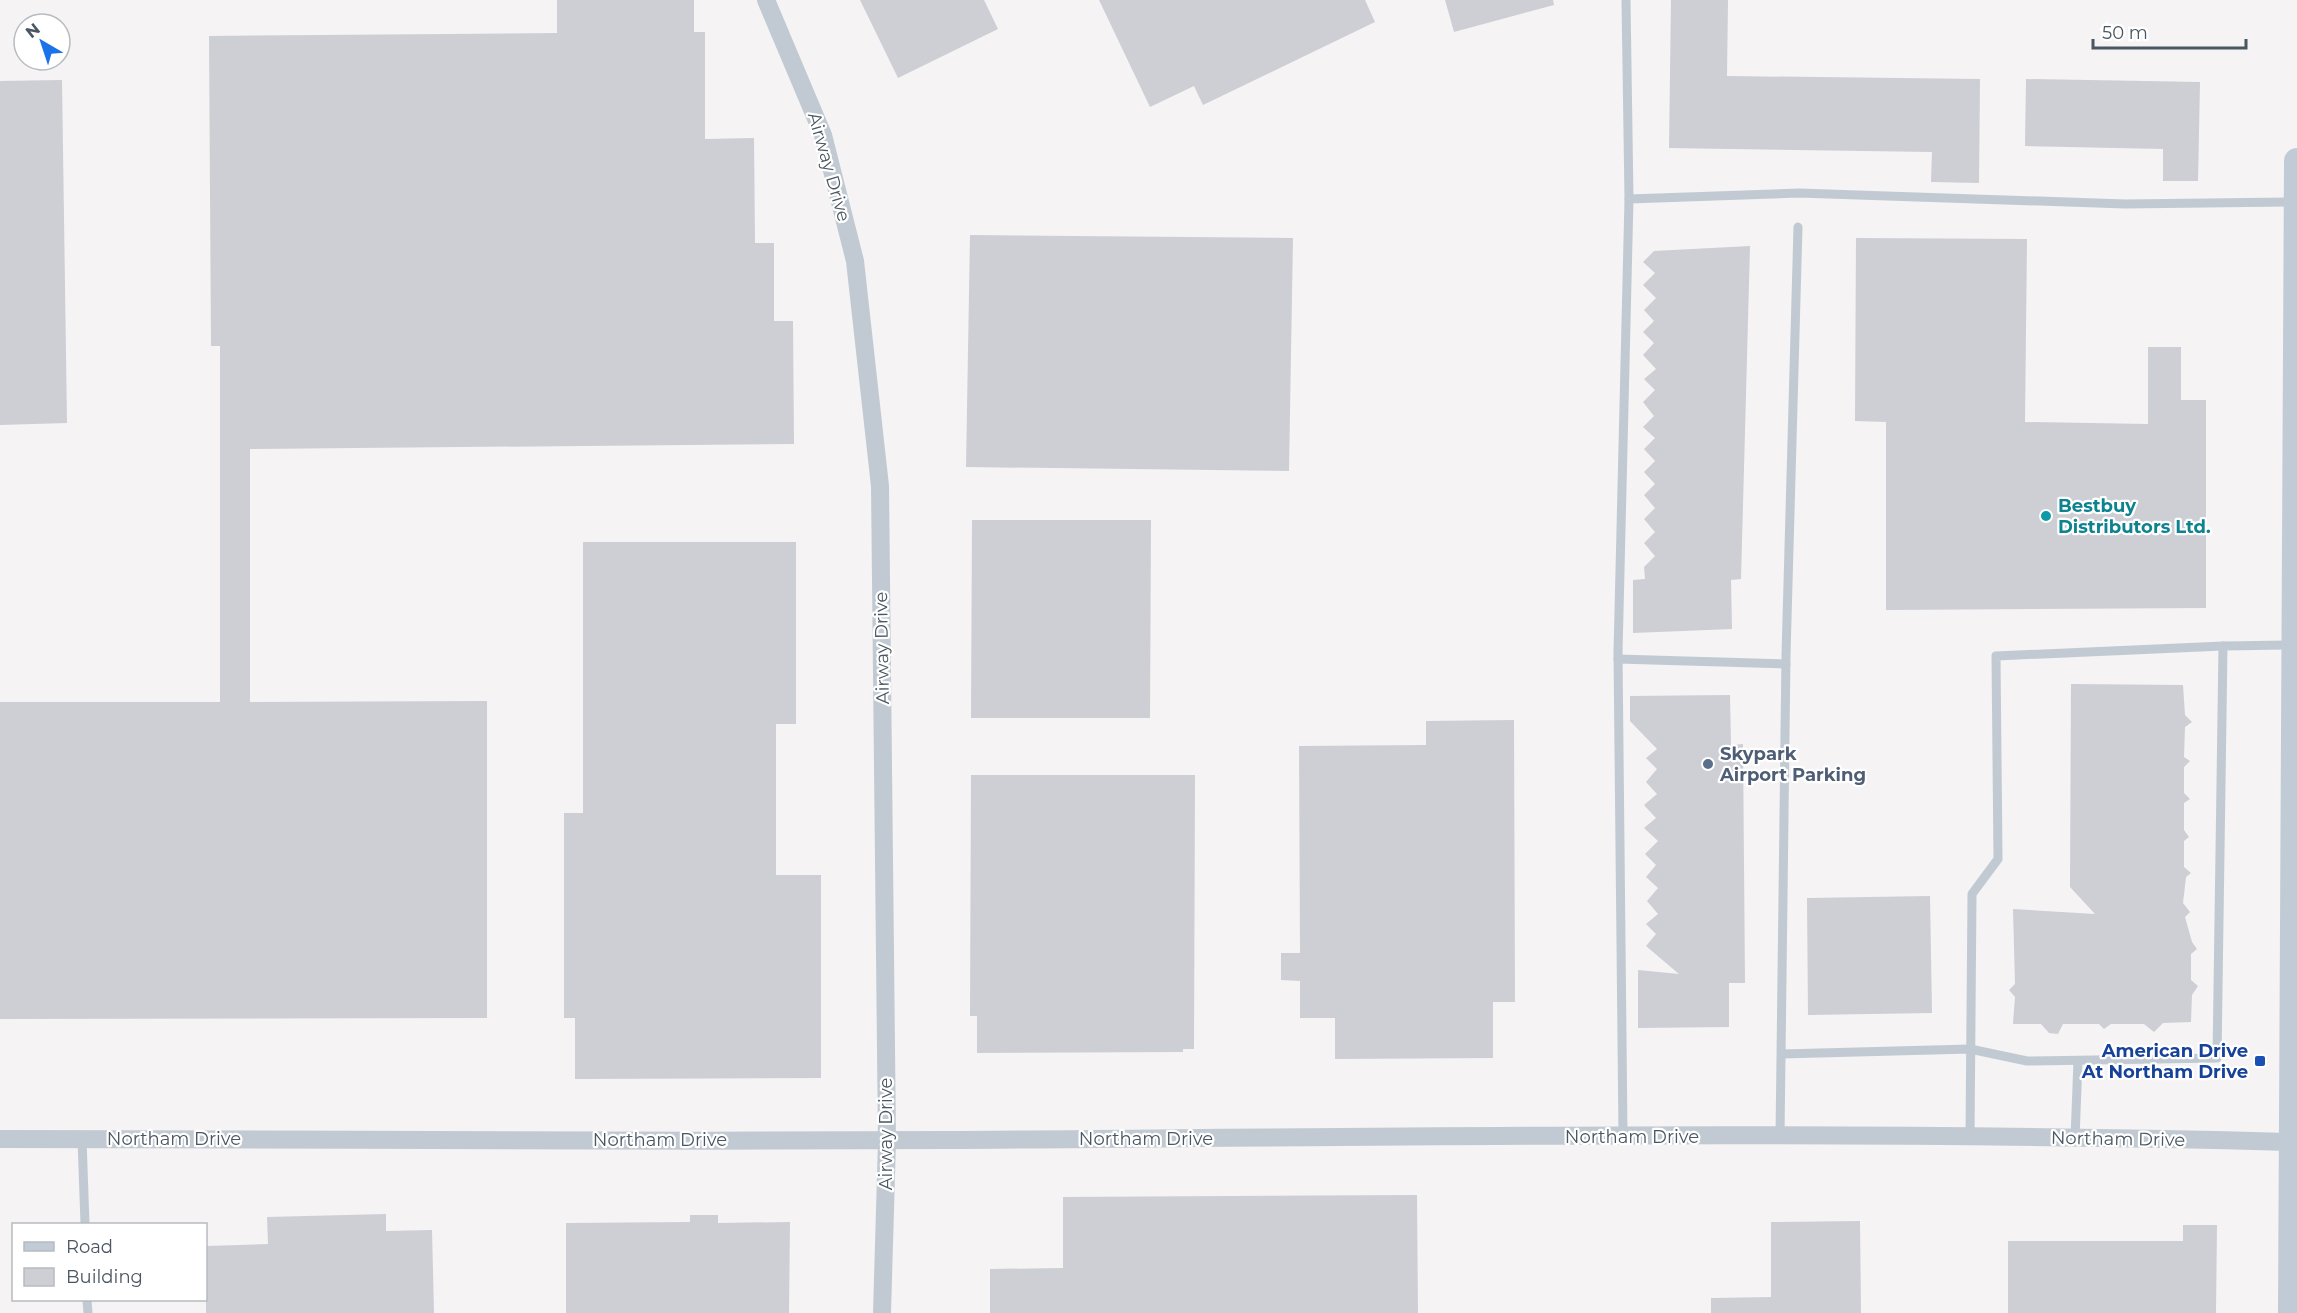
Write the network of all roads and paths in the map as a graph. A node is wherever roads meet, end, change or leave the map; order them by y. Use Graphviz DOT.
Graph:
graph roads {
  1 [pos="766,0"];
  2 [pos="1626,0"];
  3 [pos="2297,161"];
  4 [pos="1629,198"];
  5 [pos="2297,202"];
  6 [pos="1798,227"];
  7 [pos="2297,267"];
  8 [pos="2294,645"];
  9 [pos="2223,646"];
  10 [pos="1618,659"];
  11 [pos="1786,664"];
  12 [pos="1970,1049"];
  13 [pos="1782,1054"];
  14 [pos="2078,1060"];
  15 [pos="1623,1136"];
  16 [pos="1780,1137"];
  17 [pos="1970,1137"];
  18 [pos="2075,1138"];
  19 [pos="0,1139"];
  20 [pos="82,1139"];
  21 [pos="887,1141"];
  22 [pos="2292,1142"];
  23 [pos="85,1223"];
  24 [pos="882,1313"];
  25 [pos="2291,1313"];
  1 -- 21 [label="street, Airway Drive"];
  2 -- 4 [label="lane"];
  3 -- 5 [label="street"];
  4 -- 5 [label="lane"];
  4 -- 10 [label="lane"];
  5 -- 7 [label="street"];
  6 -- 11 [label="lane"];
  7 -- 8 [label="street"];
  8 -- 9 [label="lane"];
  8 -- 22 [label="street"];
  9 -- 12 [label="lane"];
  9 -- 14 [label="lane"];
  10 -- 11 [label="lane"];
  10 -- 15 [label="lane"];
  11 -- 13 [label="lane"];
  12 -- 13 [label="lane"];
  12 -- 14 [label="lane"];
  12 -- 17 [label="lane"];
  13 -- 16 [label="lane"];
  14 -- 18 [label="lane"];
  15 -- 16 [label="street, Northam Drive"];
  15 -- 21 [label="street, Northam Drive"];
  16 -- 17 [label="street, Northam Drive"];
  17 -- 18 [label="street, Northam Drive"];
  18 -- 22 [label="street, Northam Drive"];
  19 -- 20 [label="street, Northam Drive"];
  20 -- 21 [label="street, Northam Drive"];
  20 -- 23 [label="lane"];
  21 -- 24 [label="street, Airway Drive"];
  22 -- 25 [label="street"];
}
